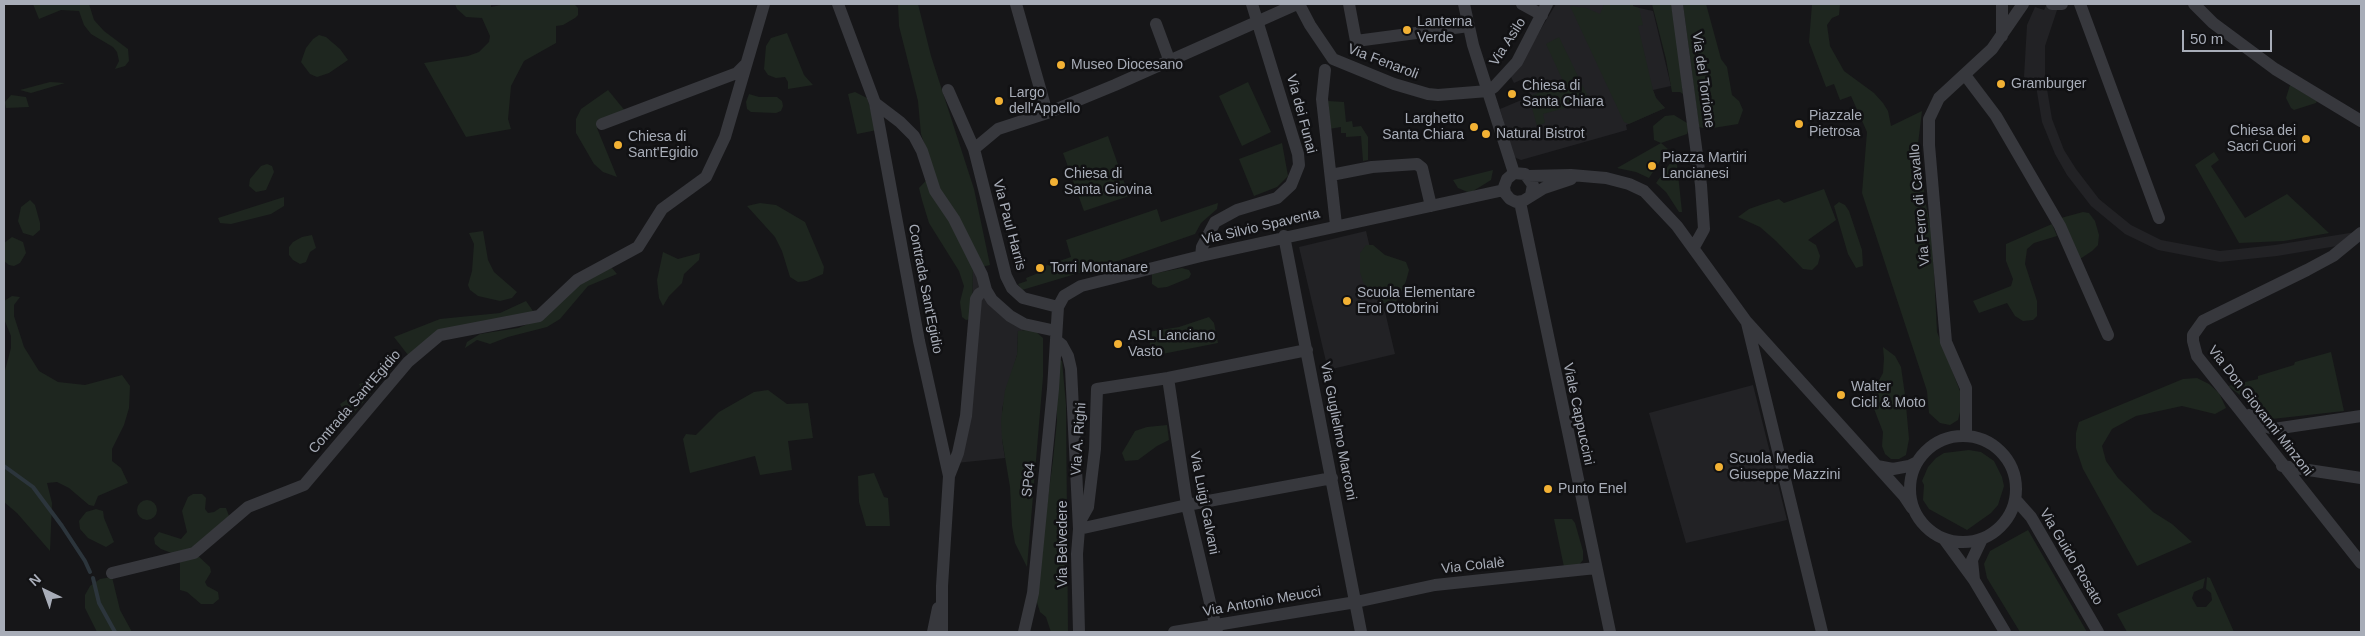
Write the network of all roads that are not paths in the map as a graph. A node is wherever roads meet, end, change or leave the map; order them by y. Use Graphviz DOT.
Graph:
graph roads {
  1 [pos="764,4"];
  2 [pos="838,4"];
  3 [pos="1016,4"];
  4 [pos="1252,4"];
  5 [pos="1298,4"];
  6 [pos="1349,4"];
  7 [pos="1464,4"];
  8 [pos="1677,4"];
  9 [pos="2002,4"];
  10 [pos="2023,4"];
  11 [pos="2052,4"];
  12 [pos="2062,4"];
  13 [pos="2080,4"];
  14 [pos="2194,4"];
  15 [pos="1519,5"];
  16 [pos="1544,9"];
  17 [pos="1258,20"];
  18 [pos="1156,24"];
  19 [pos="1468,26"];
  20 [pos="2001,38"];
  21 [pos="1170,62"];
  22 [pos="747,63"];
  23 [pos="1325,70"];
  24 [pos="1965,75"];
  25 [pos="948,90"];
  26 [pos="1488,91"];
  27 [pos="875,103"];
  28 [pos="1047,113"];
  29 [pos="2361,121"];
  30 [pos="602,124"];
  31 [pos="974,149"];
  32 [pos="1514,173"];
  33 [pos="1331,174"];
  34 [pos="1528,176"];
  35 [pos="1586,177"];
  36 [pos="1504,190"];
  37 [pos="1531,195"];
  38 [pos="1520,202"];
  39 [pos="1431,206"];
  40 [pos="2159,218"];
  41 [pos="1336,225"];
  42 [pos="2361,234"];
  43 [pos="1284,236"];
  44 [pos="1694,247"];
  45 [pos="1201,256"];
  46 [pos="986,290"];
  47 [pos="1058,307"];
  48 [pos="1746,321"];
  49 [pos="2108,335"];
  50 [pos="1056,336"];
  51 [pos="1307,350"];
  52 [pos="1168,378"];
  53 [pos="2228,397"];
  54 [pos="2361,416"];
  55 [pos="1966,436"];
  56 [pos="1916,462"];
  57 [pos="1877,466"];
  58 [pos="2282,466"];
  59 [pos="949,476"];
  60 [pos="1332,478"];
  61 [pos="2361,478"];
  62 [pos="2015,498"];
  63 [pos="1187,505"];
  64 [pos="1912,508"];
  65 [pos="1079,526"];
  66 [pos="1944,539"];
  67 [pos="1982,539"];
  68 [pos="2361,564"];
  69 [pos="1596,568"];
  70 [pos="112,573"];
  71 [pos="1974,580"];
  72 [pos="942,586"];
  73 [pos="1356,602"];
  74 [pos="1216,629"];
  75 [pos="933,632"];
  76 [pos="942,632"];
  77 [pos="1024,632"];
  78 [pos="1079,632"];
  79 [pos="1174,632"];
  80 [pos="1361,632"];
  81 [pos="1610,632"];
  82 [pos="1822,632"];
  83 [pos="2005,632"];
  84 [pos="2098,632"];
  1 -- 22 [label="street, Contrada Sant'Egidio"];
  2 -- 27 [label="street, Contrada Sant'Egidio"];
  3 -- 28 [label="street"];
  4 -- 17 [label="street, Via dei Funai"];
  5 -- 17 [label="street"];
  5 -- 26 [label="street, Via Fenaroli"];
  6 -- 19 [label="street"];
  7 -- 19 [label="street"];
  8 -- 44 [label="street, Via del Torrione"];
  9 -- 20 [label="street"];
  10 -- 20 [label="street, Via Ferro di Cavallo"];
  11 -- 12 [label="street"];
  13 -- 40 [label="street"];
  14 -- 29 [label="street"];
  15 -- 16 [label="street"];
  16 -- 26 [label="street, Via Asilo"];
  17 -- 21 [label="street"];
  17 -- 45 [label="street, Via dei Funai"];
  18 -- 21 [label="street"];
  19 -- 26 [label="street"];
  20 -- 24 [label="street, Via Ferro di Cavallo"];
  21 -- 28 [label="street"];
  22 -- 30 [label="street"];
  22 -- 70 [label="street, Contrada Sant'Egidio"];
  23 -- 33 [label="street"];
  24 -- 49 [label="street"];
  24 -- 55 [label="street, Via Ferro di Cavallo"];
  25 -- 31 [label="street"];
  26 -- 32 [label="street"];
  27 -- 46 [label="street"];
  27 -- 59 [label="street, Contrada Sant'Egidio"];
  28 -- 31 [label="street"];
  31 -- 47 [label="street, Via Paul Harris"];
  32 -- 34 [label="street"];
  32 -- 36 [label="street"];
  33 -- 39 [label="street"];
  33 -- 41 [label="street"];
  34 -- 35 [label="street"];
  34 -- 37 [label="street"];
  35 -- 37 [label="street"];
  35 -- 44 [label="street"];
  36 -- 38 [label="street"];
  36 -- 39 [label="street, Via Silvio Spaventa"];
  37 -- 38 [label="street"];
  38 -- 69 [label="street, Viale Cappuccini"];
  39 -- 41 [label="street, Via Silvio Spaventa"];
  41 -- 43 [label="street, Via Silvio Spaventa"];
  42 -- 53 [label="street, Via Don Giovanni Minzoni"];
  43 -- 45 [label="street, Via Silvio Spaventa"];
  43 -- 51 [label="street, Via Guglielmo Marconi"];
  44 -- 48 [label="street"];
  45 -- 47 [label="street, Via Silvio Spaventa"];
  46 -- 50 [label="street"];
  46 -- 59 [label="street"];
  47 -- 50 [label="street"];
  48 -- 57 [label="street"];
  48 -- 82 [label="street"];
  50 -- 65 [label="street, Via Belvedere"];
  50 -- 77 [label="street, SP64"];
  51 -- 52 [label="street, Via A. Righi"];
  51 -- 60 [label="street, Via Guglielmo Marconi"];
  52 -- 63 [label="street, Via Luigi Galvani"];
  52 -- 65 [label="street, Via A. Righi"];
  53 -- 54 [label="street"];
  53 -- 58 [label="street, Via Don Giovanni Minzoni"];
  55 -- 56 [label="street"];
  55 -- 62 [label="street"];
  56 -- 57 [label="street"];
  56 -- 64 [label="street"];
  57 -- 64 [label="street"];
  58 -- 61 [label="street"];
  58 -- 68 [label="street, Via Don Giovanni Minzoni"];
  59 -- 72 [label="street, Contrada Sant'Egidio"];
  60 -- 63 [label="street"];
  60 -- 73 [label="street, Via Guglielmo Marconi"];
  62 -- 67 [label="street"];
  62 -- 84 [label="street, Via Guido Rosato"];
  63 -- 65 [label="street"];
  63 -- 74 [label="street, Via Luigi Galvani"];
  64 -- 66 [label="street"];
  65 -- 78 [label="street, Via Belvedere"];
  66 -- 67 [label="street"];
  66 -- 71 [label="street"];
  67 -- 71 [label="street"];
  69 -- 73 [label="street, Via Colalè"];
  69 -- 81 [label="street, Viale Cappuccini"];
  71 -- 83 [label="street"];
  72 -- 75 [label="street, Contrada Sant'Egidio"];
  72 -- 76 [label="street, Contrada Sant'Egidio"];
  73 -- 74 [label="street, Via Antonio Meucci"];
  73 -- 80 [label="street, Via Guglielmo Marconi"];
  74 -- 79 [label="street, Via Antonio Meucci"];
}
